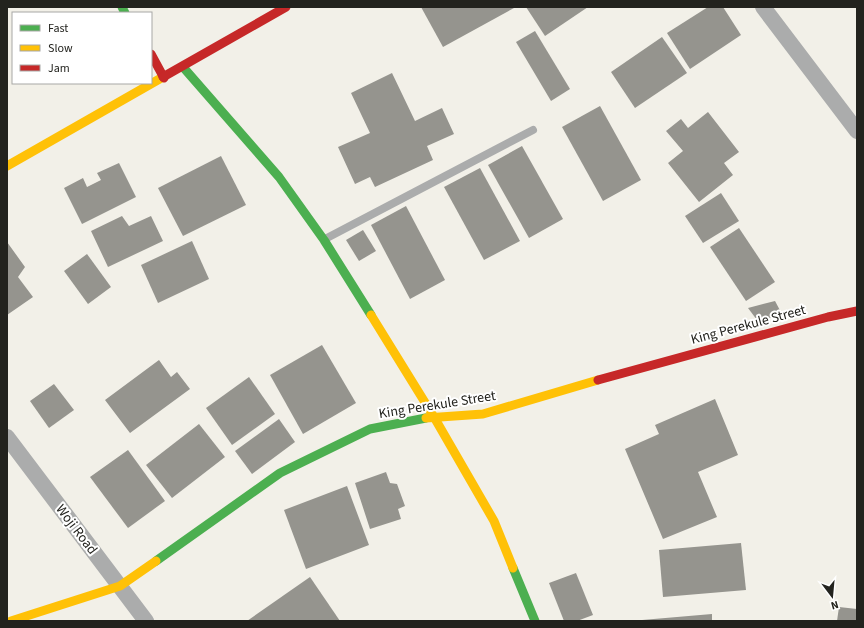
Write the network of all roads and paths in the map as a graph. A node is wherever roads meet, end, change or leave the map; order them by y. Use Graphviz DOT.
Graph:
graph roads {
  1 [pos="286,7"];
  2 [pos="763,7"];
  3 [pos="152,56"];
  4 [pos="183,67"];
  5 [pos="164,78"];
  6 [pos="533,130"];
  7 [pos="857,131"];
  8 [pos="7,166"];
  9 [pos="324,240"];
  10 [pos="857,311"];
  11 [pos="434,417"];
  12 [pos="7,437"];
  13 [pos="120,586"];
  14 [pos="11,621"];
  15 [pos="146,621"];
  16 [pos="535,621"];
  1 -- 4 [label="street"];
  2 -- 7 [label="street"];
  3 -- 5 [label="street"];
  4 -- 5 [label="street"];
  4 -- 9 [label="street"];
  5 -- 8 [label="street"];
  6 -- 9 [label="lane"];
  9 -- 11 [label="street"];
  10 -- 11 [label="street, King Perekule Street"];
  11 -- 13 [label="street, King Perekule Street"];
  11 -- 16 [label="street"];
  12 -- 13 [label="street, Woji Road"];
  13 -- 14 [label="street, King Perekule Street"];
  13 -- 15 [label="street, Woji Road"];
}
